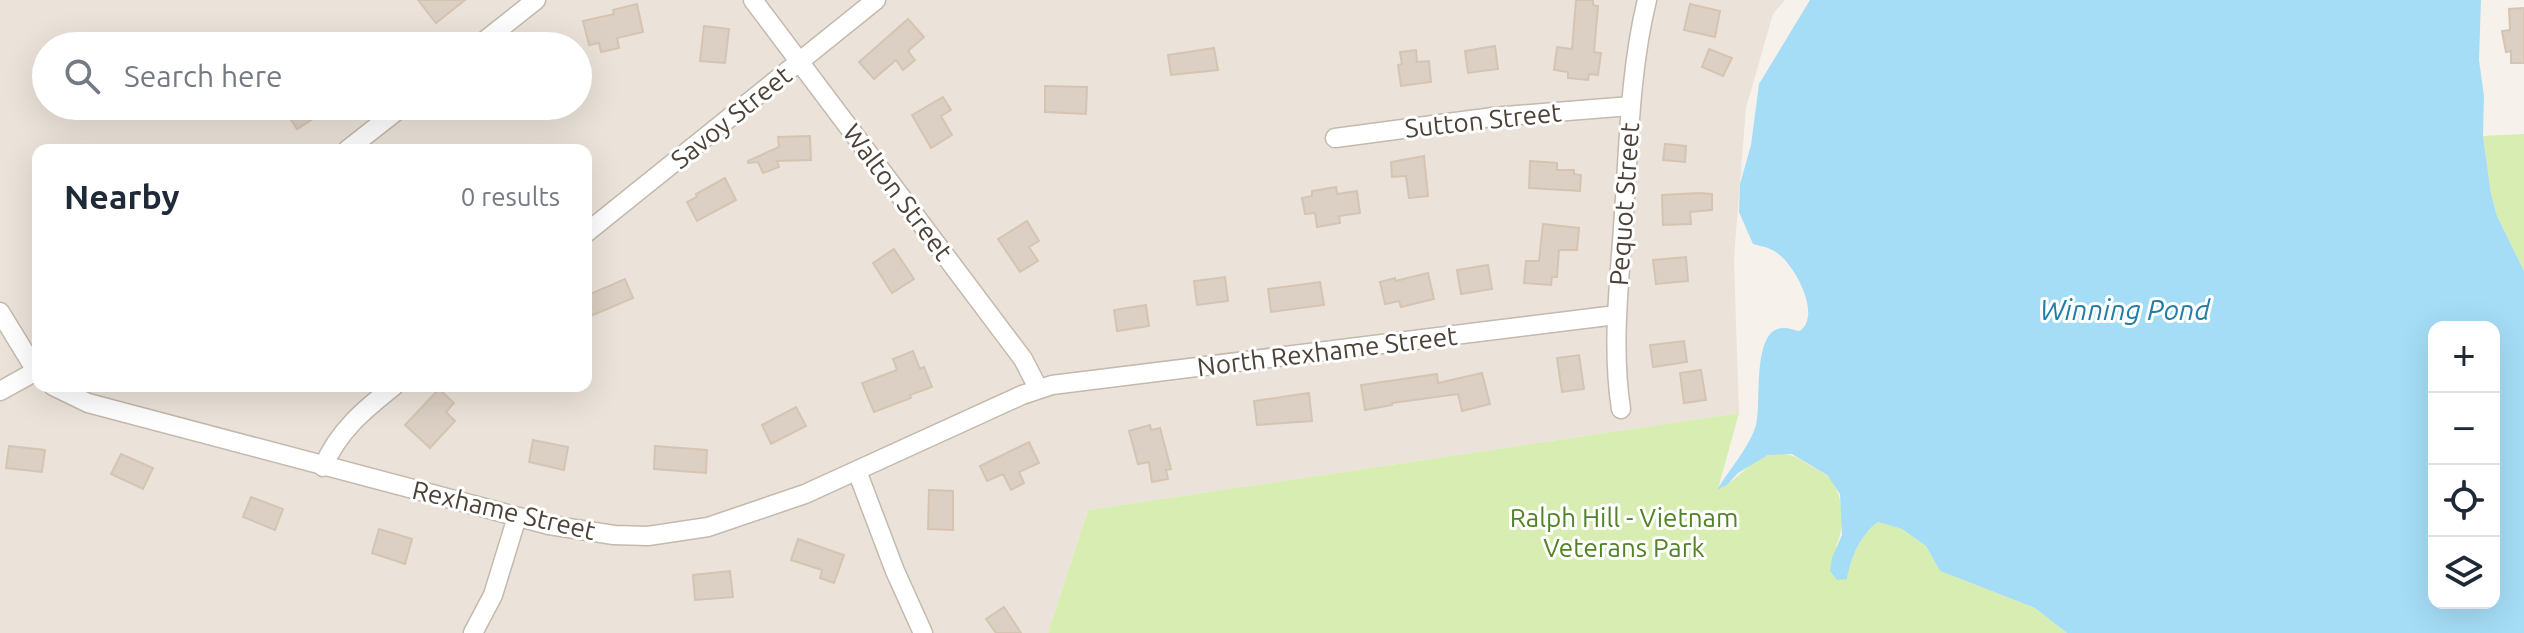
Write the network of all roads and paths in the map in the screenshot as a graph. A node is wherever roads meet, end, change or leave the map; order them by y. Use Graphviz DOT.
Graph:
graph roads {
  1 [pos="536,0"];
  2 [pos="753,0"];
  3 [pos="876,0"];
  4 [pos="1647,0"];
  5 [pos="496,32"];
  6 [pos="800,62"];
  7 [pos="1631,106"];
  8 [pos="385,120"];
  9 [pos="1335,138"];
  10 [pos="355,144"];
  11 [pos="592,228"];
  12 [pos="0,312"];
  13 [pos="1616,315"];
  14 [pos="32,364"];
  15 [pos="32,375"];
  16 [pos="1038,388"];
  17 [pos="0,391"];
  18 [pos="65,392"];
  19 [pos="387,392"];
  20 [pos="1621,409"];
  21 [pos="323,467"];
  22 [pos="857,471"];
  23 [pos="517,517"];
  24 [pos="473,633"];
  25 [pos="923,633"];
  1 -- 5 [label="street"];
  2 -- 6 [label="street, Walton Street"];
  3 -- 6 [label="street, Savoy Street"];
  4 -- 7 [label="street, Pequot Street"];
  6 -- 11 [label="street, Savoy Street"];
  6 -- 16 [label="street, Walton Street"];
  7 -- 9 [label="street, Sutton Street"];
  7 -- 13 [label="street, Pequot Street"];
  8 -- 10 [label="street"];
  12 -- 14 [label="street"];
  13 -- 16 [label="street, North Rexhame Street"];
  13 -- 20 [label="street, Pequot Street"];
  15 -- 17 [label="street"];
  16 -- 22 [label="street, Rexhame Street"];
  18 -- 21 [label="street, Rexhame Street"];
  19 -- 21 [label="street"];
  21 -- 23 [label="street, Rexhame Street"];
  22 -- 23 [label="street, Rexhame Street"];
  22 -- 25 [label="street"];
  23 -- 24 [label="street"];
}
